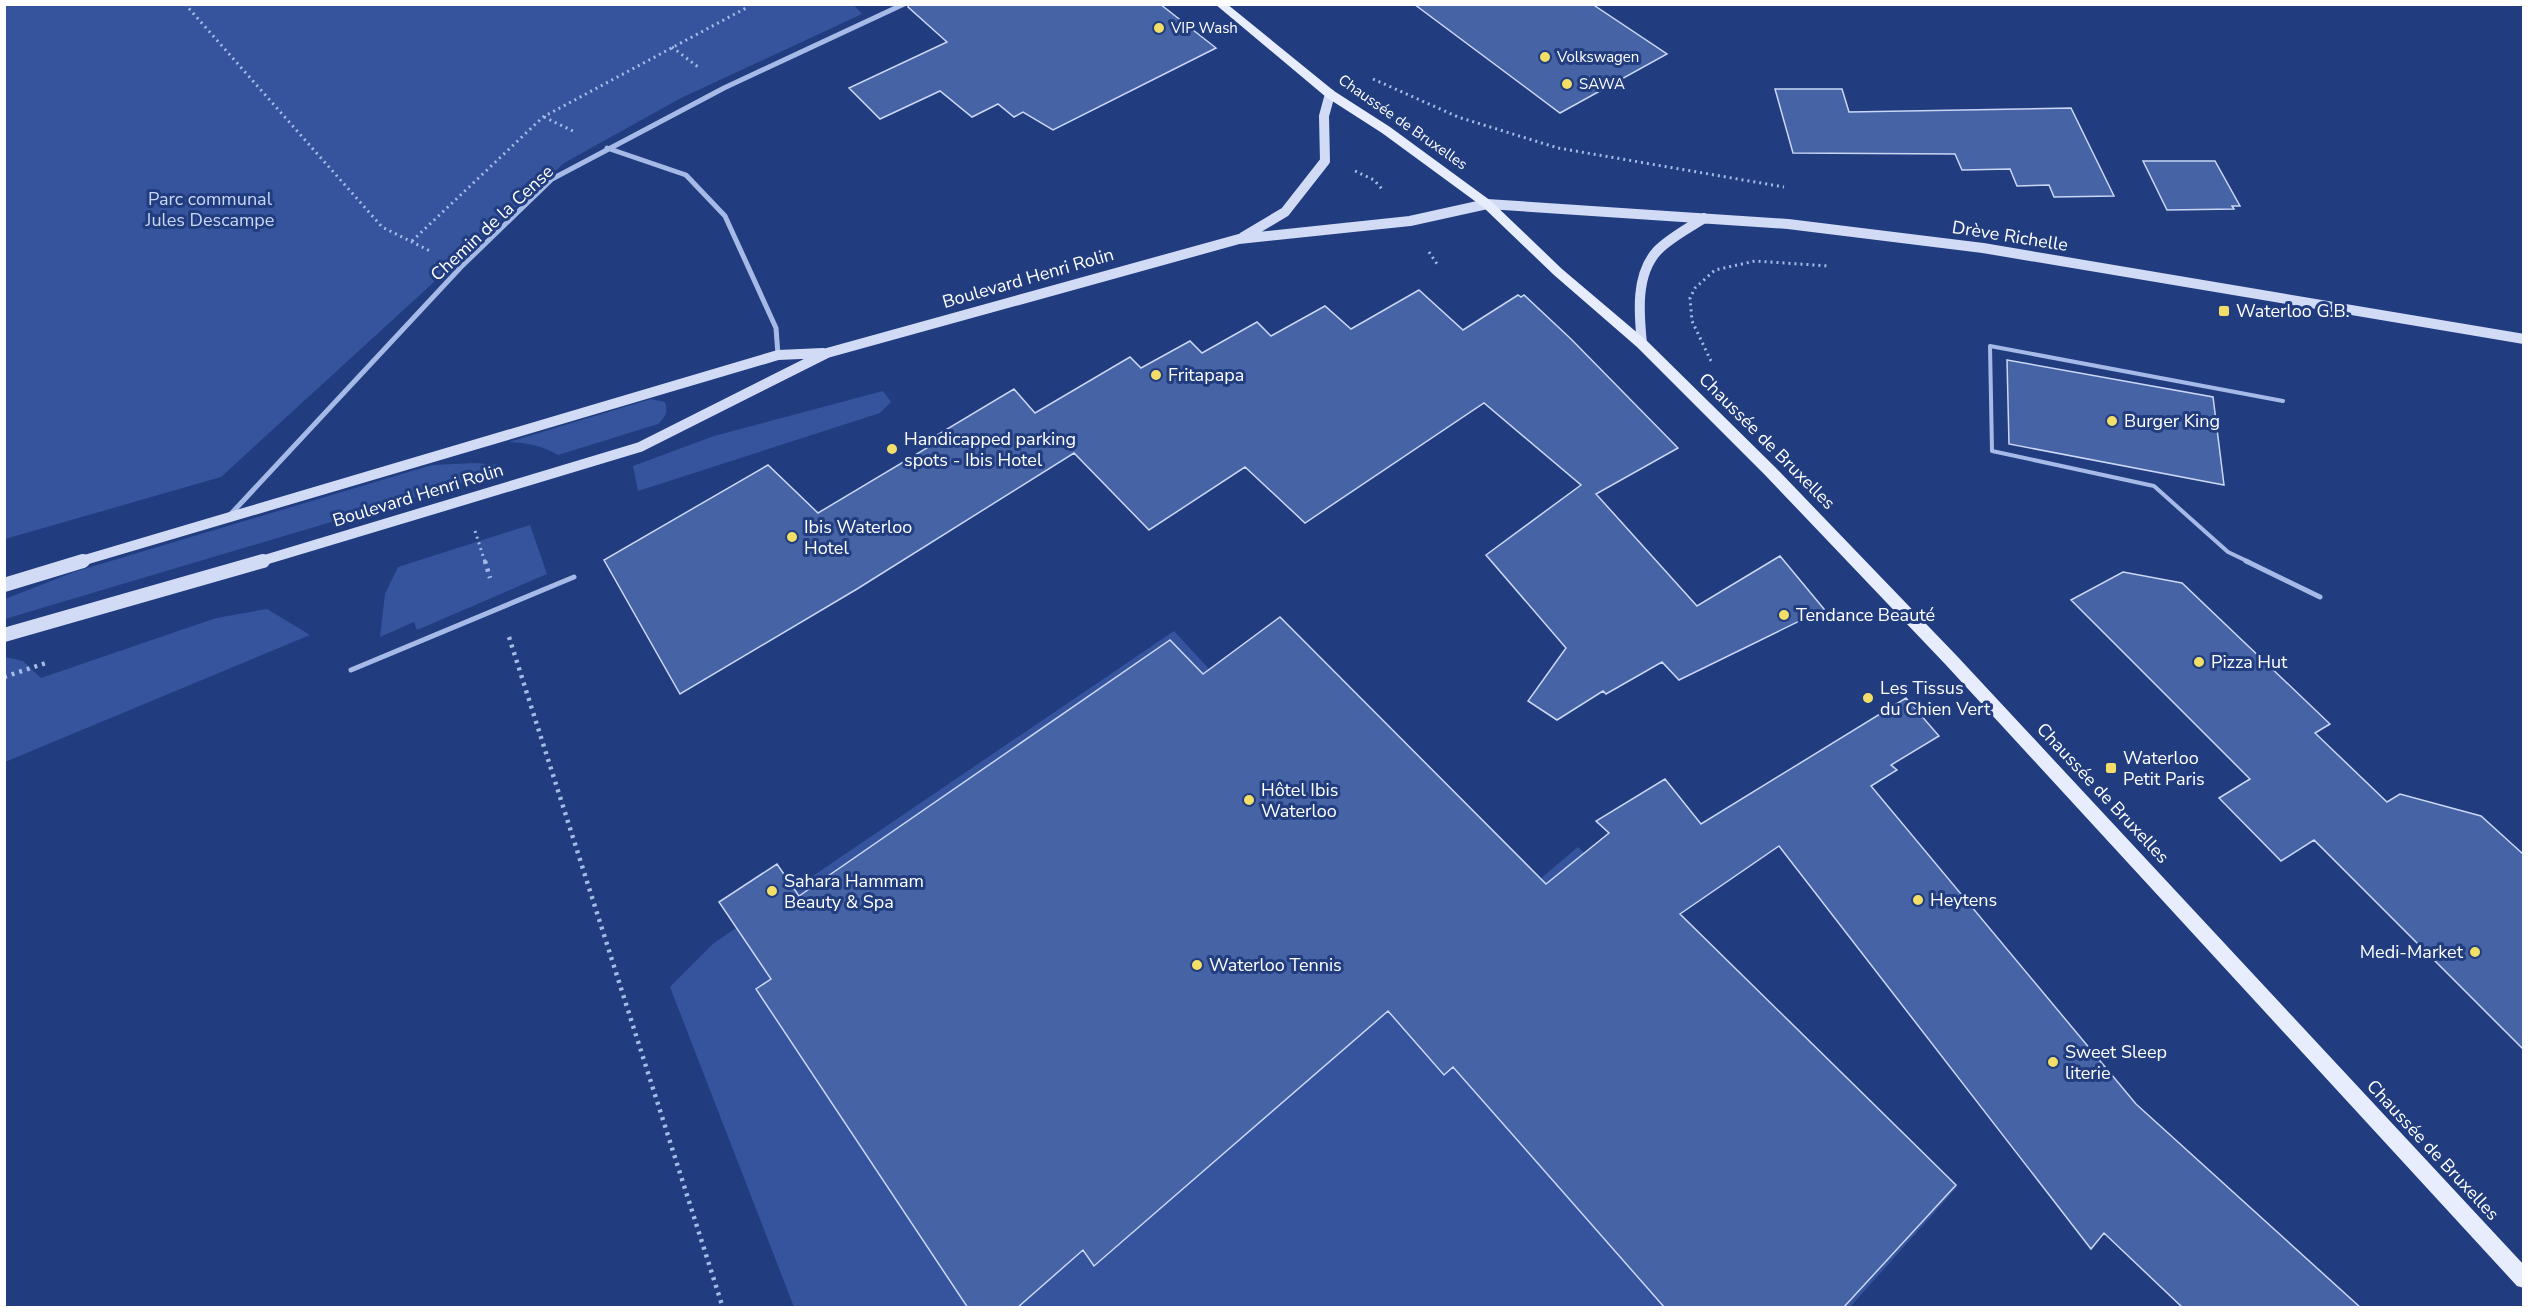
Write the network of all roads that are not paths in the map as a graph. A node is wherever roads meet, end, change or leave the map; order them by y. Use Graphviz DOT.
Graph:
graph roads {
  1 [pos="904,4"];
  2 [pos="1220,4"];
  3 [pos="1330,94"];
  4 [pos="607,148"];
  5 [pos="1487,204"];
  6 [pos="1704,218"];
  7 [pos="1239,239"];
  8 [pos="2523,339"];
  9 [pos="1642,344"];
  10 [pos="827,353"];
  11 [pos="778,355"];
  12 [pos="2283,401"];
  13 [pos="228,516"];
  14 [pos="574,577"];
  15 [pos="4,585"];
  16 [pos="2320,597"];
  17 [pos="4,635"];
  18 [pos="351,670"];
  19 [pos="2523,1279"];
  1 -- 4 [label="street, Chemin de la Cense"];
  2 -- 3 [label="main road, Chaussée de Bruxelles"];
  3 -- 5 [label="main road, Chaussée de Bruxelles"];
  3 -- 7 [label="main road, Boulevard Henri Rolin"];
  4 -- 11 [label="street"];
  4 -- 13 [label="street, Chemin de la Cense"];
  5 -- 6 [label="main road, Drève Richelle"];
  5 -- 7 [label="main road, Boulevard Henri Rolin"];
  5 -- 9 [label="main road, Chaussée de Bruxelles"];
  6 -- 8 [label="main road, Drève Richelle"];
  6 -- 9 [label="main road"];
  7 -- 10 [label="main road, Boulevard Henri Rolin"];
  9 -- 19 [label="main road, Chaussée de Bruxelles"];
  10 -- 11 [label="main road, Boulevard Henri Rolin"];
  10 -- 17 [label="main road, Boulevard Henri Rolin"];
  11 -- 13 [label="main road, Boulevard Henri Rolin"];
  12 -- 16 [label="lane"];
  13 -- 15 [label="main road, Boulevard Henri Rolin"];
  14 -- 18 [label="lane"];
}
